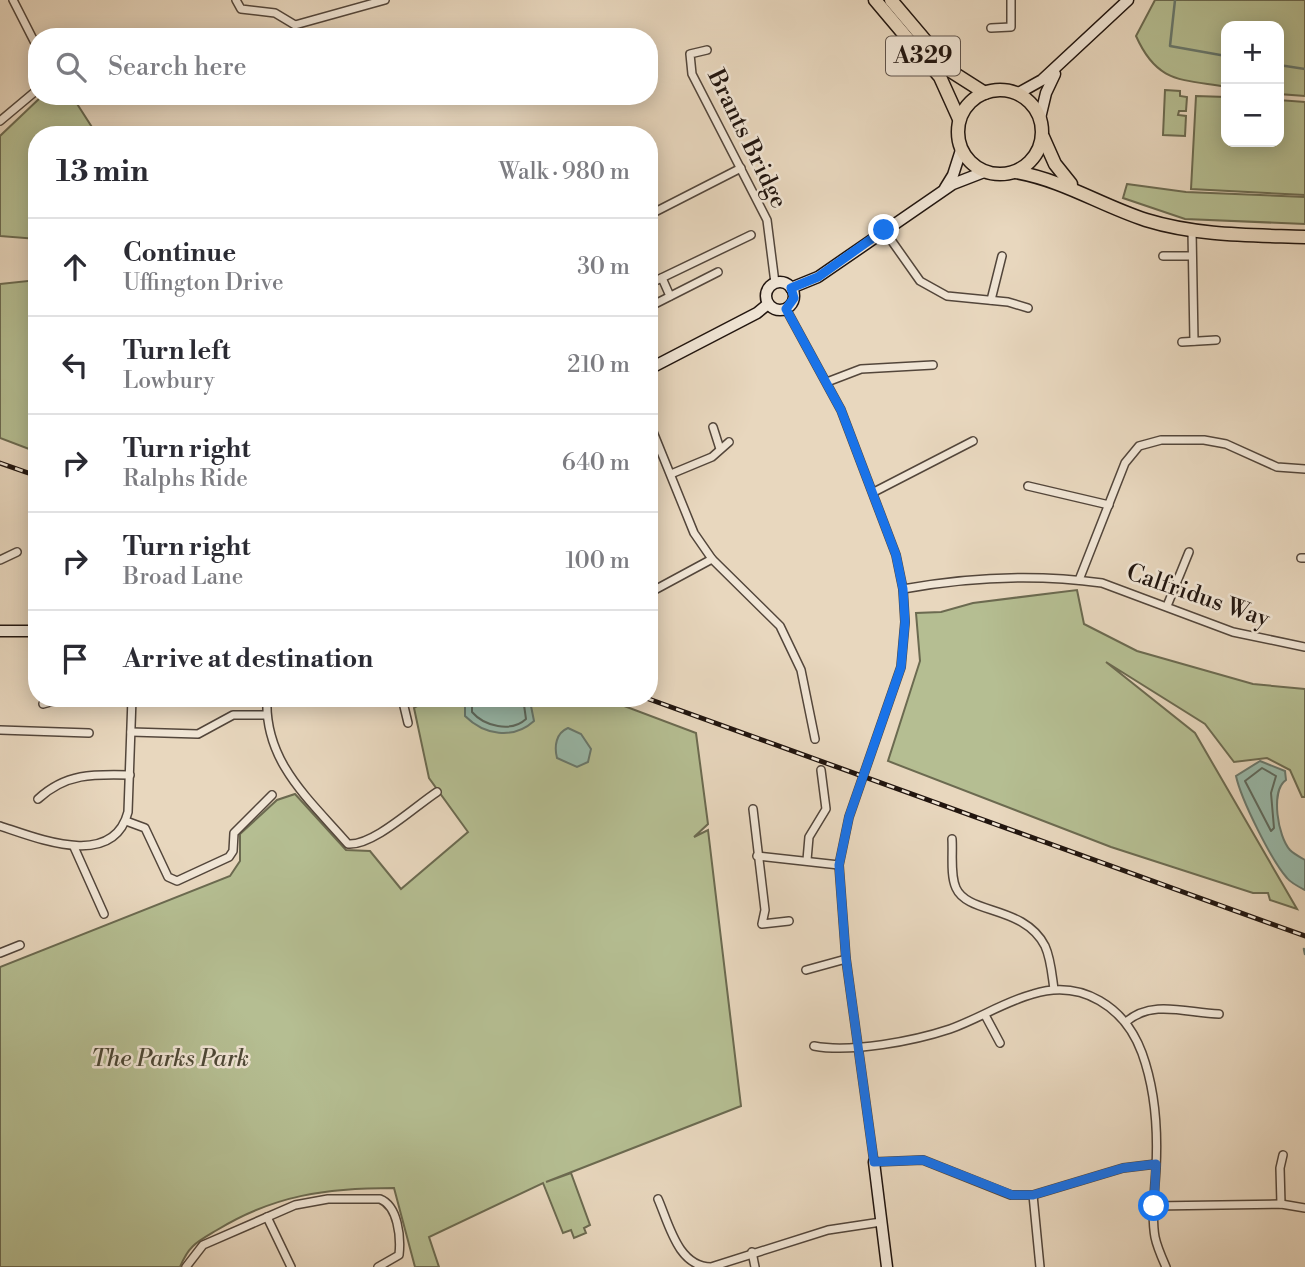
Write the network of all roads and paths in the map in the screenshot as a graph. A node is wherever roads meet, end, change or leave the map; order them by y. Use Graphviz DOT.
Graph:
graph roads {
  1 [pos="13,0"];
  2 [pos="236,0"];
  3 [pos="385,0"];
  4 [pos="875,0"];
  5 [pos="891,0"];
  6 [pos="1011,0"];
  7 [pos="1129,0"];
  8 [pos="991,28"];
  9 [pos="28,29"];
  10 [pos="707,50"];
  11 [pos="1065,60"];
  12 [pos="985,93"];
  13 [pos="1017,93"];
  14 [pos="28,98"];
  15 [pos="1040,118"];
  16 [pos="960,119"];
  17 [pos="0,121"];
  18 [pos="1042,136"];
  19 [pos="961,150"];
  20 [pos="741,169"];
  21 [pos="984,172"];
  22 [pos="1016,172"];
  23 [pos="1080,192"];
  24 [pos="941,193"];
  25 [pos="658,210"];
  26 [pos="884,230"];
  27 [pos="1192,231"];
  28 [pos="751,235"];
  29 [pos="1305,237"];
  30 [pos="715,253"];
  31 [pos="1002,256"];
  32 [pos="1163,256"];
  33 [pos="1191,256"];
  34 [pos="719,261"];
  35 [pos="718,272"];
  36 [pos="662,278"];
  37 [pos="658,280"];
  38 [pos="775,283"];
  39 [pos="791,288"];
  40 [pos="670,296"];
  41 [pos="990,300"];
  42 [pos="658,302"];
  43 [pos="768,304"];
  44 [pos="1028,308"];
  45 [pos="786,309"];
  46 [pos="1216,340"];
  47 [pos="1194,341"];
  48 [pos="1182,342"];
  49 [pos="658,364"];
  50 [pos="933,365"];
  51 [pos="827,382"];
  52 [pos="712,427"];
  53 [pos="973,441"];
  54 [pos="729,442"];
  55 [pos="658,443"];
  56 [pos="720,449"];
  57 [pos="1305,469"];
  58 [pos="671,474"];
  59 [pos="1028,486"];
  60 [pos="874,492"];
  61 [pos="1109,505"];
  62 [pos="17,552"];
  63 [pos="1189,552"];
  64 [pos="712,559"];
  65 [pos="0,560"];
  66 [pos="1079,580"];
  67 [pos="658,588"];
  68 [pos="903,589"];
  69 [pos="1167,606"];
  70 [pos="0,631"];
  71 [pos="28,631"];
  72 [pos="1305,647"];
  73 [pos="132,707"];
  74 [pos="267,707"];
  75 [pos="404,707"];
  76 [pos="267,715"];
  77 [pos="408,723"];
  78 [pos="0,730"];
  79 [pos="131,732"];
  80 [pos="89,733"];
  81 [pos="815,739"];
  82 [pos="821,770"];
  83 [pos="130,775"];
  84 [pos="437,792"];
  85 [pos="272,795"];
  86 [pos="38,799"];
  87 [pos="753,809"];
  88 [pos="126,821"];
  89 [pos="0,826"];
  90 [pos="952,839"];
  91 [pos="74,847"];
  92 [pos="757,856"];
  93 [pos="807,860"];
  94 [pos="839,865"];
  95 [pos="104,914"];
  96 [pos="789,921"];
  97 [pos="20,945"];
  98 [pos="0,953"];
  99 [pos="846,959"];
  100 [pos="806,970"];
  101 [pos="1054,989"];
  102 [pos="1219,1014"];
  103 [pos="985,1015"];
  104 [pos="1126,1022"];
  105 [pos="1000,1043"];
  106 [pos="857,1045"];
  107 [pos="814,1046"];
  108 [pos="1283,1155"];
  109 [pos="874,1162"];
  110 [pos="1156,1164"];
  111 [pos="1033,1195"];
  112 [pos="658,1199"];
  113 [pos="1281,1204"];
  114 [pos="1154,1206"];
  115 [pos="1305,1208"];
  116 [pos="267,1217"];
  117 [pos="881,1222"];
  118 [pos="752,1252"];
  119 [pos="186,1267"];
  120 [pos="291,1267"];
  121 [pos="377,1267"];
  122 [pos="699,1267"];
  123 [pos="755,1267"];
  124 [pos="887,1267"];
  125 [pos="1040,1267"];
  126 [pos="1166,1267"];
  1 -- 9 [label="street"];
  2 -- 3 [label="street"];
  4 -- 16 [label="main road, A329"];
  5 -- 12 [label="main road, A329"];
  6 -- 8 [label="street"];
  7 -- 11 [label="street"];
  10 -- 20 [label="street, Brants Bridge"];
  11 -- 13 [label="street"];
  11 -- 15 [label="street"];
  12 -- 13 [label="main road, A329"];
  12 -- 16 [label="main road, A329"];
  13 -- 15 [label="main road"];
  14 -- 17 [label="street"];
  15 -- 18 [label="main road"];
  16 -- 19 [label="main road, A329"];
  18 -- 22 [label="main road"];
  18 -- 23 [label="main road"];
  19 -- 21 [label="main road"];
  19 -- 24 [label="street"];
  20 -- 25 [label="street"];
  20 -- 38 [label="street, Brants Bridge"];
  21 -- 22 [label="main road"];
  21 -- 24 [label="street"];
  22 -- 23 [label="main road"];
  23 -- 27 [label="main road"];
  24 -- 26 [label="street"];
  26 -- 39 [label="street"];
  26 -- 41 [label="street"];
  27 -- 29 [label="main road"];
  27 -- 33 [label="street"];
  28 -- 30 [label="street"];
  30 -- 34 [label="street"];
  30 -- 36 [label="street"];
  31 -- 41 [label="street"];
  32 -- 33 [label="street"];
  33 -- 47 [label="street"];
  35 -- 40 [label="street"];
  36 -- 37 [label="street"];
  36 -- 40 [label="street"];
  38 -- 39 [label="street"];
  38 -- 43 [label="street"];
  39 -- 45 [label="street"];
  40 -- 42 [label="street"];
  41 -- 44 [label="street"];
  43 -- 45 [label="street"];
  43 -- 49 [label="street"];
  45 -- 51 [label="street"];
  46 -- 47 [label="street"];
  47 -- 48 [label="street"];
  50 -- 51 [label="street"];
  51 -- 60 [label="street"];
  52 -- 56 [label="street"];
  53 -- 60 [label="street"];
  54 -- 56 [label="street"];
  55 -- 58 [label="street"];
  56 -- 58 [label="street"];
  57 -- 61 [label="street"];
  58 -- 64 [label="street"];
  59 -- 61 [label="street"];
  60 -- 68 [label="street"];
  61 -- 66 [label="street"];
  62 -- 65 [label="street"];
  63 -- 69 [label="street"];
  64 -- 67 [label="street"];
  64 -- 81 [label="street"];
  66 -- 68 [label="street, Calfridus Way"];
  66 -- 69 [label="street, Calfridus Way"];
  68 -- 94 [label="street"];
  69 -- 72 [label="street, Calfridus Way"];
  70 -- 71 [label="street"];
  73 -- 79 [label="street"];
  74 -- 76 [label="street"];
  75 -- 77 [label="street"];
  76 -- 79 [label="street"];
  76 -- 84 [label="street"];
  78 -- 80 [label="street"];
  79 -- 83 [label="street"];
  82 -- 93 [label="street"];
  83 -- 86 [label="street"];
  83 -- 88 [label="street"];
  85 -- 88 [label="street"];
  87 -- 92 [label="street"];
  88 -- 91 [label="street"];
  89 -- 91 [label="street"];
  90 -- 101 [label="street"];
  91 -- 95 [label="street"];
  92 -- 93 [label="street"];
  92 -- 96 [label="street"];
  93 -- 94 [label="street"];
  94 -- 99 [label="street"];
  97 -- 98 [label="street"];
  99 -- 100 [label="street"];
  99 -- 106 [label="street"];
  101 -- 103 [label="street"];
  101 -- 104 [label="street"];
  102 -- 104 [label="street"];
  103 -- 105 [label="street"];
  103 -- 106 [label="street"];
  104 -- 110 [label="street"];
  106 -- 107 [label="street"];
  106 -- 109 [label="street"];
  108 -- 113 [label="street"];
  109 -- 111 [label="street"];
  109 -- 117 [label="street"];
  110 -- 111 [label="street"];
  110 -- 114 [label="street"];
  111 -- 125 [label="street"];
  112 -- 122 [label="street"];
  113 -- 114 [label="street"];
  113 -- 115 [label="street"];
  114 -- 126 [label="street"];
  116 -- 119 [label="street"];
  116 -- 120 [label="street"];
  116 -- 121 [label="street"];
  117 -- 118 [label="street"];
  117 -- 124 [label="street"];
  118 -- 122 [label="street"];
  118 -- 123 [label="street"];
}
